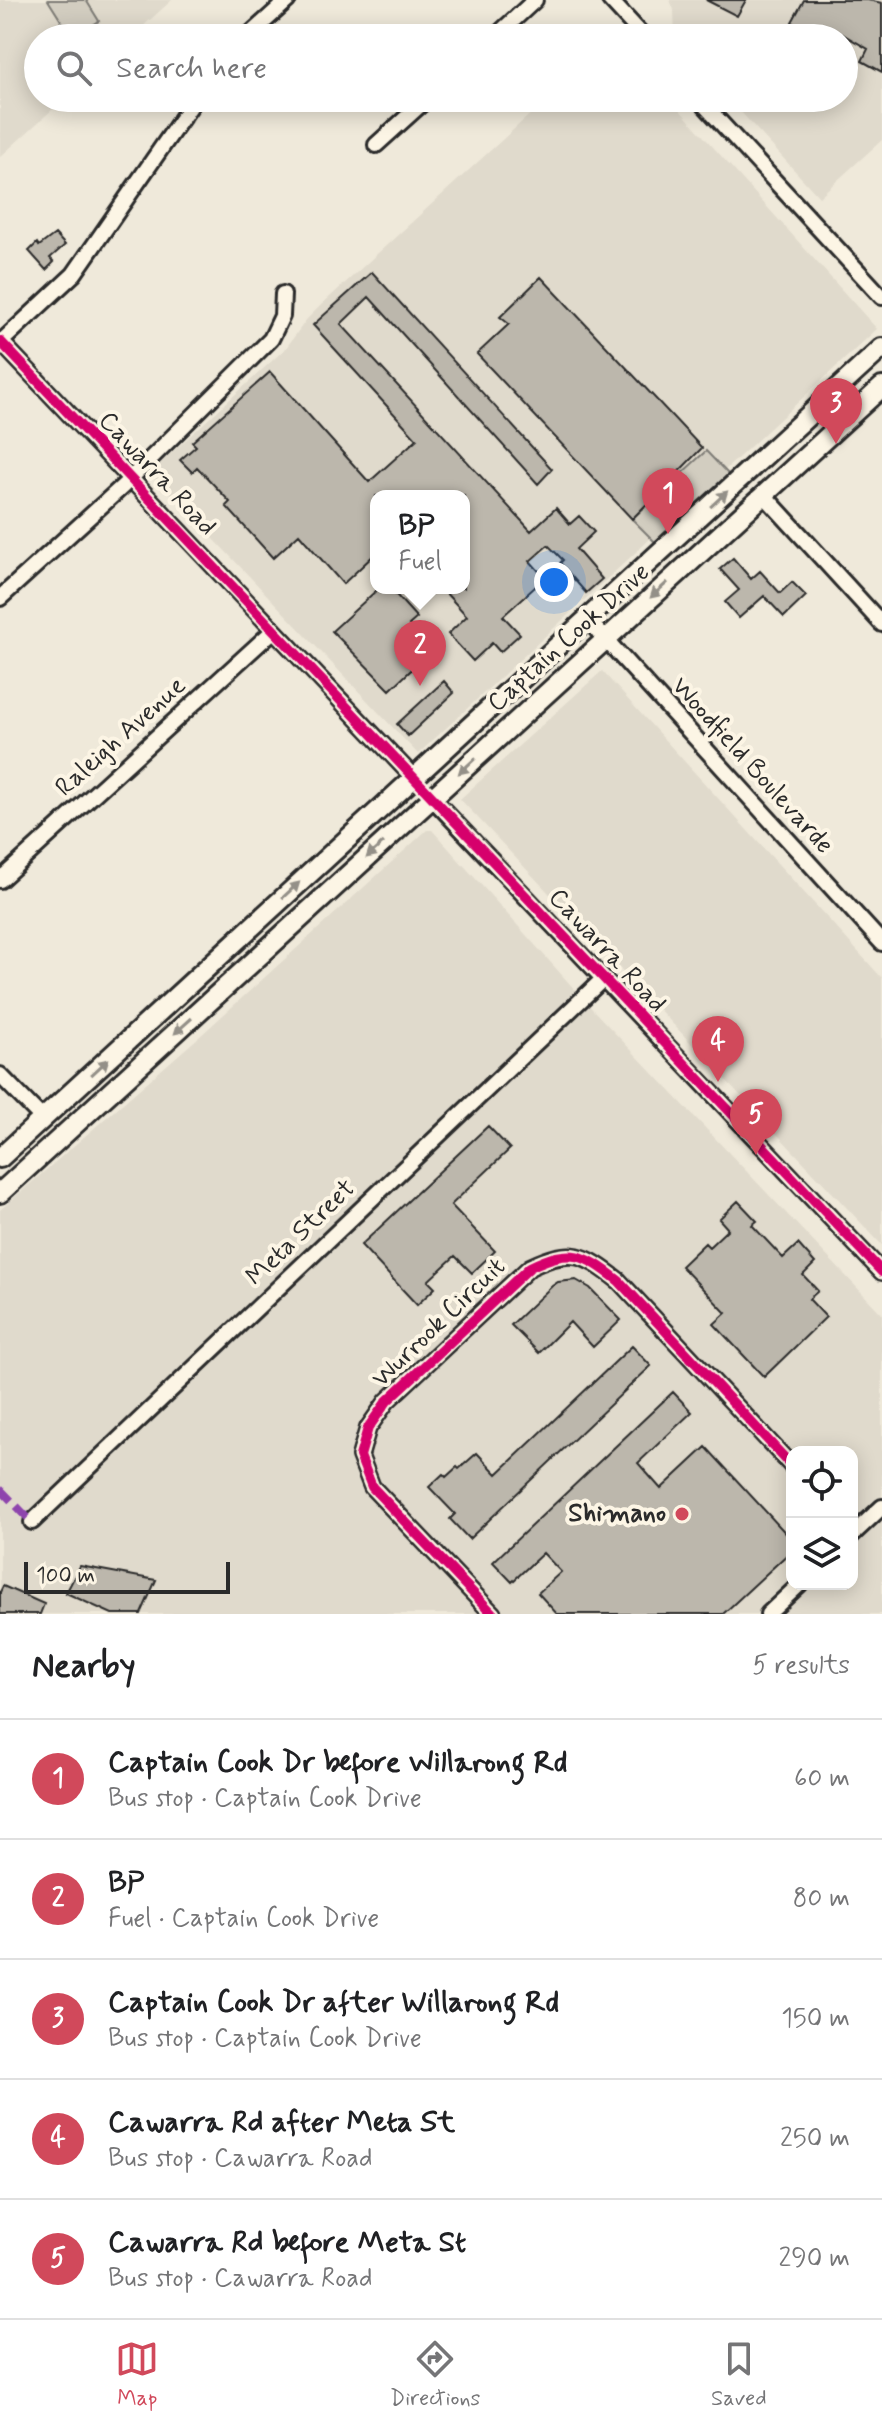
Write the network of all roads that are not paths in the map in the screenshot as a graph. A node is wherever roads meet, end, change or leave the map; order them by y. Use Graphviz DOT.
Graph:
graph roads {
  1 [pos="288,0"];
  2 [pos="535,0"];
  3 [pos="610,0"];
  4 [pos="261,24"];
  5 [pos="509,24"];
  6 [pos="632,24"];
  7 [pos="186,112"];
  8 [pos="413,112"];
  9 [pos="711,112"];
  10 [pos="376,145"];
  11 [pos="283,294"];
  12 [pos="882,297"];
  13 [pos="1,341"];
  14 [pos="882,348"];
  15 [pos="882,387"];
  16 [pos="130,478"];
  17 [pos="764,495"];
  18 [pos="0,598"];
  19 [pos="588,620"];
  20 [pos="882,624"];
  21 [pos="274,630"];
  22 [pos="605,640"];
  23 [pos="414,778"];
  24 [pos="432,798"];
  25 [pos="0,880"];
  26 [pos="882,943"];
  27 [pos="603,979"];
  28 [pos="0,1075"];
  29 [pos="43,1119"];
  30 [pos="62,1136"];
  31 [pos="0,1158"];
  32 [pos="0,1193"];
  33 [pos="882,1272"];
  34 [pos="786,1460"];
  35 [pos="882,1507"];
  36 [pos="32,1522"];
  37 [pos="858,1529"];
  38 [pos="794,1590"];
  39 [pos="493,1614"];
  40 [pos="768,1614"];
  1 -- 4 [label="street"];
  2 -- 5 [label="street"];
  3 -- 6 [label="street"];
  7 -- 13 [label="street"];
  8 -- 10 [label="street"];
  9 -- 12 [label="street"];
  11 -- 16 [label="street"];
  13 -- 16 [label="street, Cawarra Road"];
  19 -- 14 [label="main road, Captain Cook Drive, one-way"];
  15 -- 17 [label="main road, Captain Cook Drive"];
  16 -- 18 [label="street"];
  16 -- 21 [label="street, Cawarra Road"];
  17 -- 20 [label="street"];
  17 -- 22 [label="main road, Captain Cook Drive, one-way"];
  19 -- 22 [label="street, Woodfield Boulevarde"];
  19 -- 23 [label="main road, Captain Cook Drive"];
  21 -- 23 [label="street, Cawarra Road"];
  21 -- 25 [label="street, Raleigh Avenue"];
  22 -- 24 [label="main road, Captain Cook Drive, one-way"];
  22 -- 26 [label="street, Woodfield Boulevarde"];
  23 -- 24 [label="main road"];
  29 -- 23 [label="main road, Captain Cook Drive, one-way"];
  24 -- 27 [label="street, Cawarra Road"];
  24 -- 30 [label="main road, Captain Cook Drive, one-way"];
  27 -- 33 [label="street, Cawarra Road"];
  27 -- 36 [label="street, Meta Street"];
  28 -- 29 [label="street"];
  29 -- 30 [label="main road"];
  29 -- 31 [label="main road, Captain Cook Drive"];
  30 -- 32 [label="main road, Captain Cook Drive"];
  34 -- 39 [label="street, Wurrook Circuit"];
  35 -- 37 [label="street"];
  38 -- 40 [label="street"];
}
